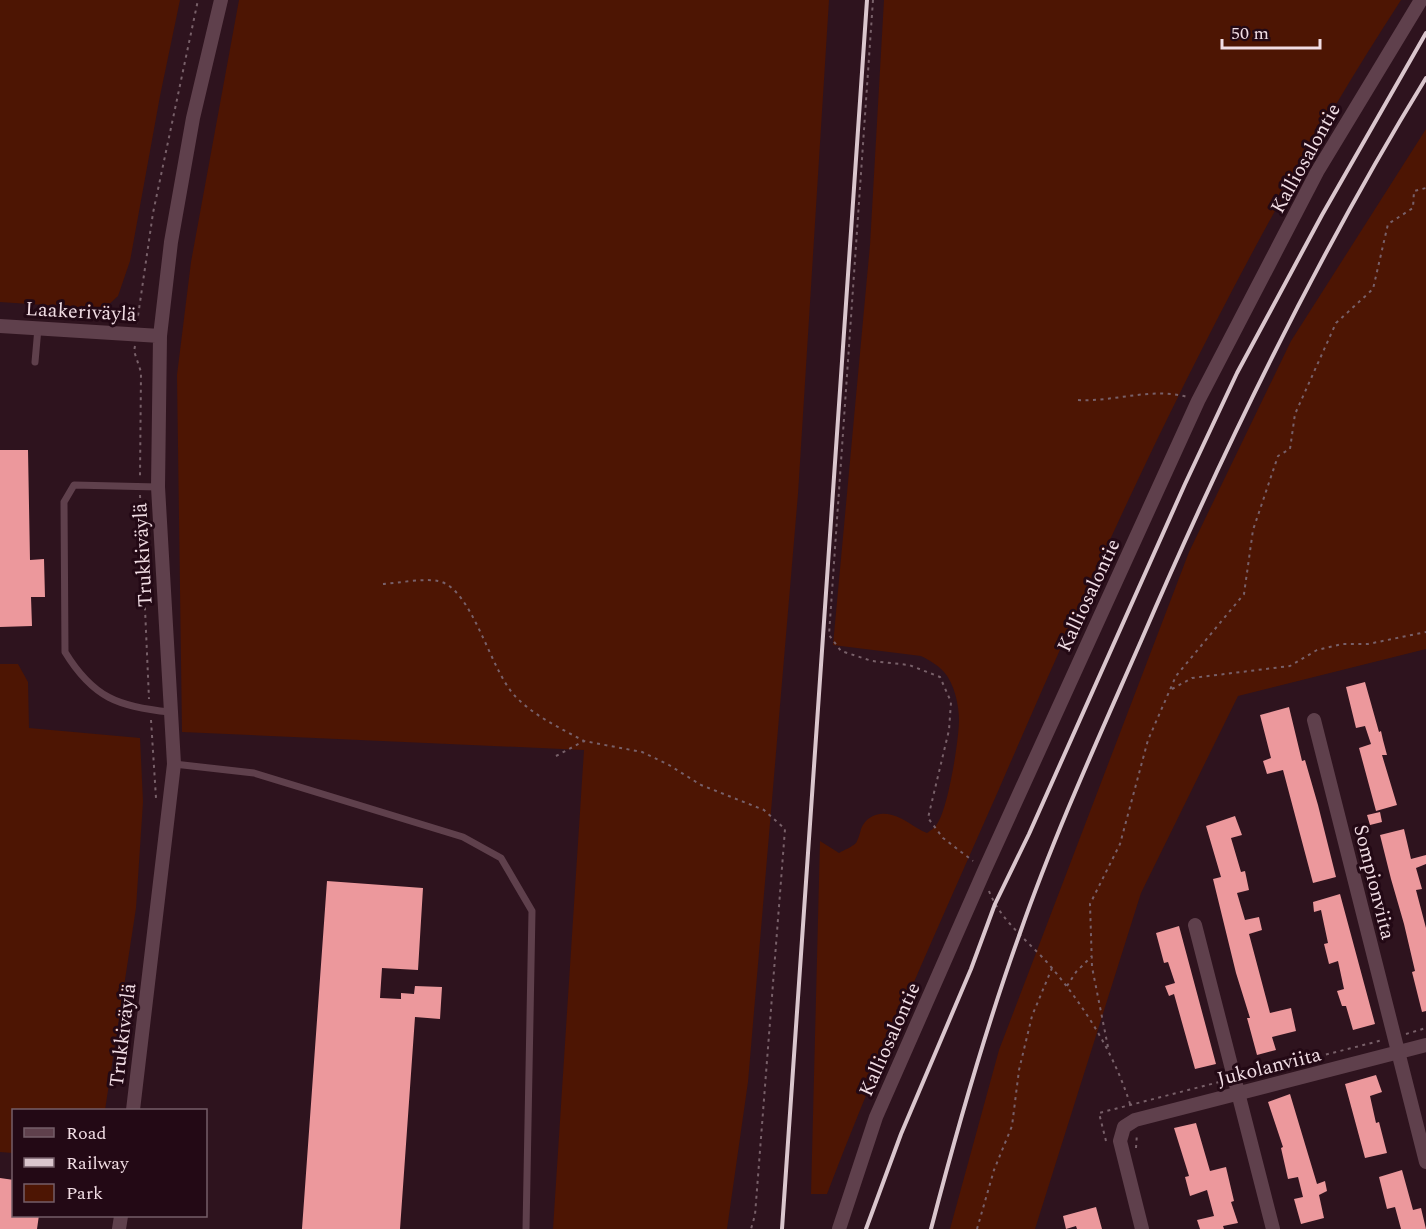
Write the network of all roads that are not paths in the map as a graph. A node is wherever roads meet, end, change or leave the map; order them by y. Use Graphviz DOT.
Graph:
graph roads {
  1 [pos="221,0"];
  2 [pos="1421,0"];
  3 [pos="0,326"];
  4 [pos="39,328"];
  5 [pos="160,336"];
  6 [pos="35,362"];
  7 [pos="158,487"];
  8 [pos="170,712"];
  9 [pos="1314,720"];
  10 [pos="174,764"];
  11 [pos="1195,925"];
  12 [pos="1426,1046"];
  13 [pos="1398,1053"];
  14 [pos="1239,1094"];
  15 [pos="133,1109"];
  16 [pos="1426,1162"];
  17 [pos="526,1229"];
  18 [pos="839,1229"];
  19 [pos="1142,1229"];
  20 [pos="1273,1229"];
  1 -- 5 [label="street, Trukkiväylä"];
  2 -- 18 [label="street, Kalliosalontie"];
  3 -- 4 [label="street, Laakeriväylä"];
  4 -- 5 [label="street, Laakeriväylä"];
  4 -- 6 [label="lane"];
  5 -- 7 [label="street, Trukkiväylä"];
  7 -- 8 [label="street, Trukkiväylä"];
  7 -- 8 [label="lane"];
  8 -- 10 [label="street, Trukkiväylä"];
  9 -- 13 [label="street, Sompionviita"];
  10 -- 15 [label="street, Trukkiväylä"];
  10 -- 17 [label="lane"];
  11 -- 14 [label="street"];
  12 -- 13 [label="street, Jukolanviita"];
  13 -- 14 [label="street, Jukolanviita"];
  13 -- 16 [label="street, Sompionviita"];
  14 -- 19 [label="street, Jukolanviita"];
  14 -- 20 [label="street"];
}
